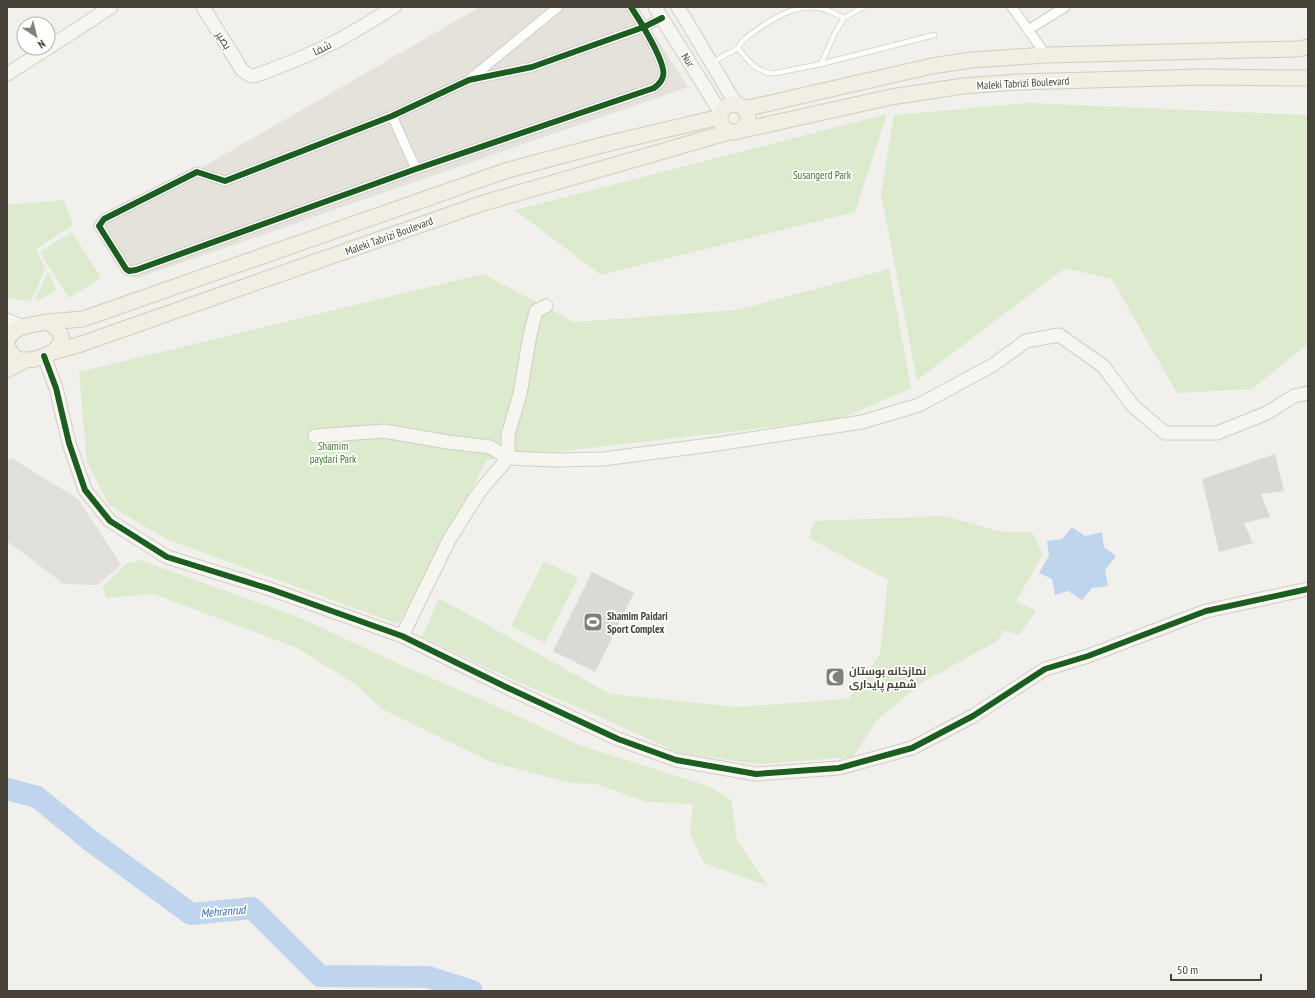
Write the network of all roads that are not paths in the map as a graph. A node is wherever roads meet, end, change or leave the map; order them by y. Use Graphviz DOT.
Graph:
graph roads {
  1 [pos="111,7"];
  2 [pos="203,7"];
  3 [pos="394,7"];
  4 [pos="558,7"];
  5 [pos="631,7"];
  6 [pos="655,7"];
  7 [pos="678,7"];
  8 [pos="862,7"];
  9 [pos="1012,7"];
  10 [pos="1065,7"];
  11 [pos="662,18"];
  12 [pos="844,18"];
  13 [pos="644,27"];
  14 [pos="1028,30"];
  15 [pos="934,35"];
  16 [pos="56,43"];
  17 [pos="1308,47"];
  18 [pos="738,48"];
  19 [pos="1046,55"];
  20 [pos="35,56"];
  21 [pos="712,63"];
  22 [pos="821,64"];
  23 [pos="245,73"];
  24 [pos="7,74"];
  25 [pos="1308,78"];
  26 [pos="469,80"];
  27 [pos="740,106"];
  28 [pos="720,115"];
  29 [pos="392,116"];
  30 [pos="736,131"];
  31 [pos="416,169"];
  32 [pos="546,306"];
  33 [pos="7,320"];
  34 [pos="47,322"];
  35 [pos="23,327"];
  36 [pos="7,341"];
  37 [pos="7,345"];
  38 [pos="48,354"];
  39 [pos="24,361"];
  40 [pos="7,370"];
  41 [pos="1308,393"];
  42 [pos="315,436"];
  43 [pos="508,458"];
  44 [pos="1308,589"];
  45 [pos="402,636"];
  1 -- 16 [label="street"];
  2 -- 23 [label="street, بصیر"];
  3 -- 23 [label="street, شفا"];
  4 -- 26 [label="street"];
  5 -- 13 [label="street"];
  6 -- 11 [label="street, Nur"];
  7 -- 21 [label="street, Nur"];
  8 -- 12 [label="lane"];
  9 -- 14 [label="street"];
  10 -- 14 [label="street"];
  11 -- 13 [label="street"];
  11 -- 28 [label="street, Nur"];
  12 -- 18 [label="lane"];
  12 -- 22 [label="lane"];
  13 -- 26 [label="street"];
  13 -- 31 [label="street"];
  14 -- 19 [label="street"];
  15 -- 22 [label="lane"];
  17 -- 19 [label="main road"];
  18 -- 21 [label="lane"];
  18 -- 22 [label="lane"];
  19 -- 27 [label="main road"];
  20 -- 24 [label="street"];
  21 -- 27 [label="street, Nur"];
  25 -- 30 [label="main road, Maleki Tabrizi Boulevard"];
  26 -- 29 [label="street"];
  27 -- 28 [label="main road"];
  27 -- 30 [label="main road"];
  28 -- 30 [label="main road"];
  28 -- 34 [label="main road, Maleki Tabrizi Boulevard"];
  29 -- 31 [label="street"];
  29 -- 31 [label="street"];
  30 -- 38 [label="main road, Maleki Tabrizi Boulevard"];
  32 -- 43 [label="street"];
  33 -- 35 [label="street"];
  34 -- 35 [label="main road, Maleki Tabrizi Boulevard"];
  34 -- 38 [label="main road"];
  35 -- 36 [label="main road"];
  37 -- 39 [label="main road"];
  38 -- 39 [label="main road, Maleki Tabrizi Boulevard"];
  38 -- 45 [label="street"];
  39 -- 40 [label="main road, Maleki Tabrizi Boulevard"];
  41 -- 43 [label="street"];
  42 -- 43 [label="street"];
  43 -- 45 [label="street"];
  44 -- 45 [label="street"];
}
